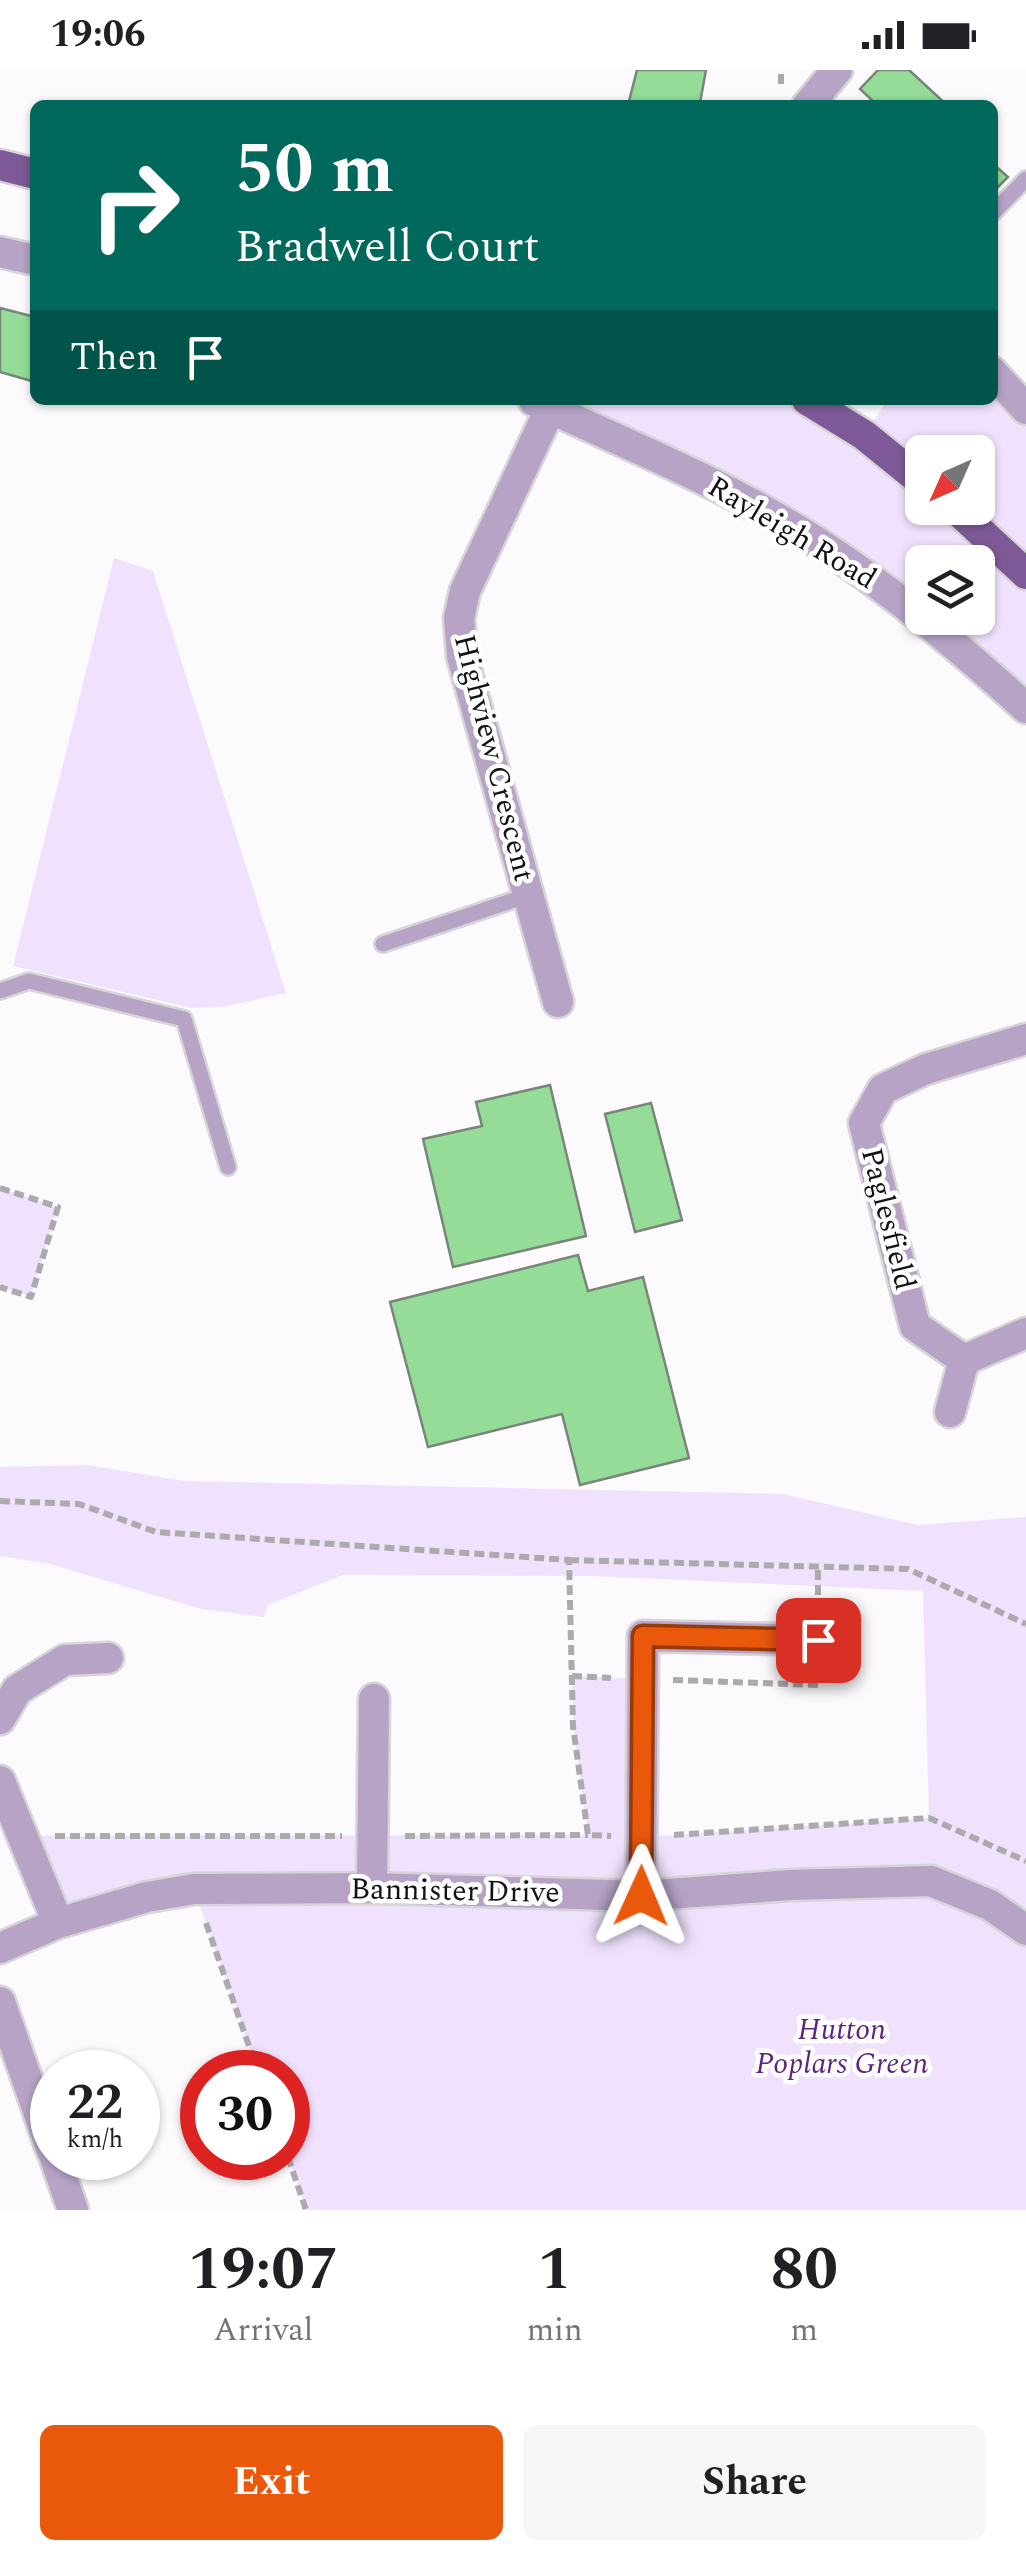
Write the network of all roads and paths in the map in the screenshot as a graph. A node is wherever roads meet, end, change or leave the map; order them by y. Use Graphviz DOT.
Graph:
graph roads {
  1 [pos="837,70"];
  2 [pos="812,100"];
  3 [pos="0,165"];
  4 [pos="30,173"];
  5 [pos="1026,179"];
  6 [pos="998,208"];
  7 [pos="0,252"];
  8 [pos="30,259"];
  9 [pos="998,379"];
  10 [pos="540,405"];
  11 [pos="542,405"];
  12 [pos="815,405"];
  13 [pos="1026,410"];
  14 [pos="905,468"];
  15 [pos="973,525"];
  16 [pos="1026,574"];
  17 [pos="1026,708"];
  18 [pos="530,895"];
  19 [pos="382,944"];
  20 [pos="0,991"];
  21 [pos="558,1002"];
  22 [pos="1026,1038"];
  23 [pos="228,1167"];
  24 [pos="0,1188"];
  25 [pos="0,1287"];
  26 [pos="1026,1333"];
  27 [pos="964,1360"];
  28 [pos="950,1412"];
  29 [pos="0,1501"];
  30 [pos="569,1560"];
  31 [pos="1026,1624"];
  32 [pos="818,1640"];
  33 [pos="108,1658"];
  34 [pos="374,1699"];
  35 [pos="0,1718"];
  36 [pos="0,1781"];
  37 [pos="588,1835"];
  38 [pos="22,1836"];
  39 [pos="372,1836"];
  40 [pos="642,1837"];
  41 [pos="1026,1861"];
  42 [pos="372,1888"];
  43 [pos="194,1889"];
  44 [pos="641,1896"];
  45 [pos="58,1923"];
  46 [pos="1026,1930"];
  47 [pos="0,1948"];
  48 [pos="0,2002"];
  49 [pos="250,2050"];
  50 [pos="30,2086"];
  51 [pos="63,2180"];
  52 [pos="296,2180"];
  53 [pos="73,2210"];
  54 [pos="306,2210"];
  1 -- 2 [label="street"];
  3 -- 4 [label="main road"];
  5 -- 6 [label="lane"];
  7 -- 8 [label="street"];
  9 -- 13 [label="street"];
  10 -- 18 [label="street, Highview Crescent"];
  11 -- 17 [label="street, Rayleigh Road"];
  12 -- 14 [label="main road"];
  15 -- 16 [label="main road"];
  18 -- 19 [label="lane"];
  18 -- 21 [label="street, Highview Crescent"];
  20 -- 23 [label="lane"];
  22 -- 27 [label="street, Paglesfield"];
  24 -- 25 [label="path"];
  26 -- 27 [label="street"];
  27 -- 28 [label="street"];
  29 -- 30 [label="path"];
  30 -- 31 [label="path"];
  30 -- 37 [label="path"];
  32 -- 40 [label="street"];
  33 -- 35 [label="street"];
  34 -- 39 [label="street"];
  36 -- 38 [label="street"];
  37 -- 39 [label="path"];
  37 -- 40 [label="path"];
  38 -- 39 [label="path"];
  38 -- 45 [label="street"];
  39 -- 42 [label="street"];
  40 -- 41 [label="path"];
  40 -- 44 [label="street"];
  42 -- 43 [label="street, Bannister Drive"];
  42 -- 44 [label="street, Bannister Drive"];
  43 -- 45 [label="street, Bannister Drive"];
  43 -- 49 [label="path"];
  44 -- 46 [label="street, Bannister Drive"];
  45 -- 47 [label="street, Bannister Drive"];
  48 -- 50 [label="street"];
  51 -- 53 [label="street"];
  52 -- 54 [label="path"];
}
